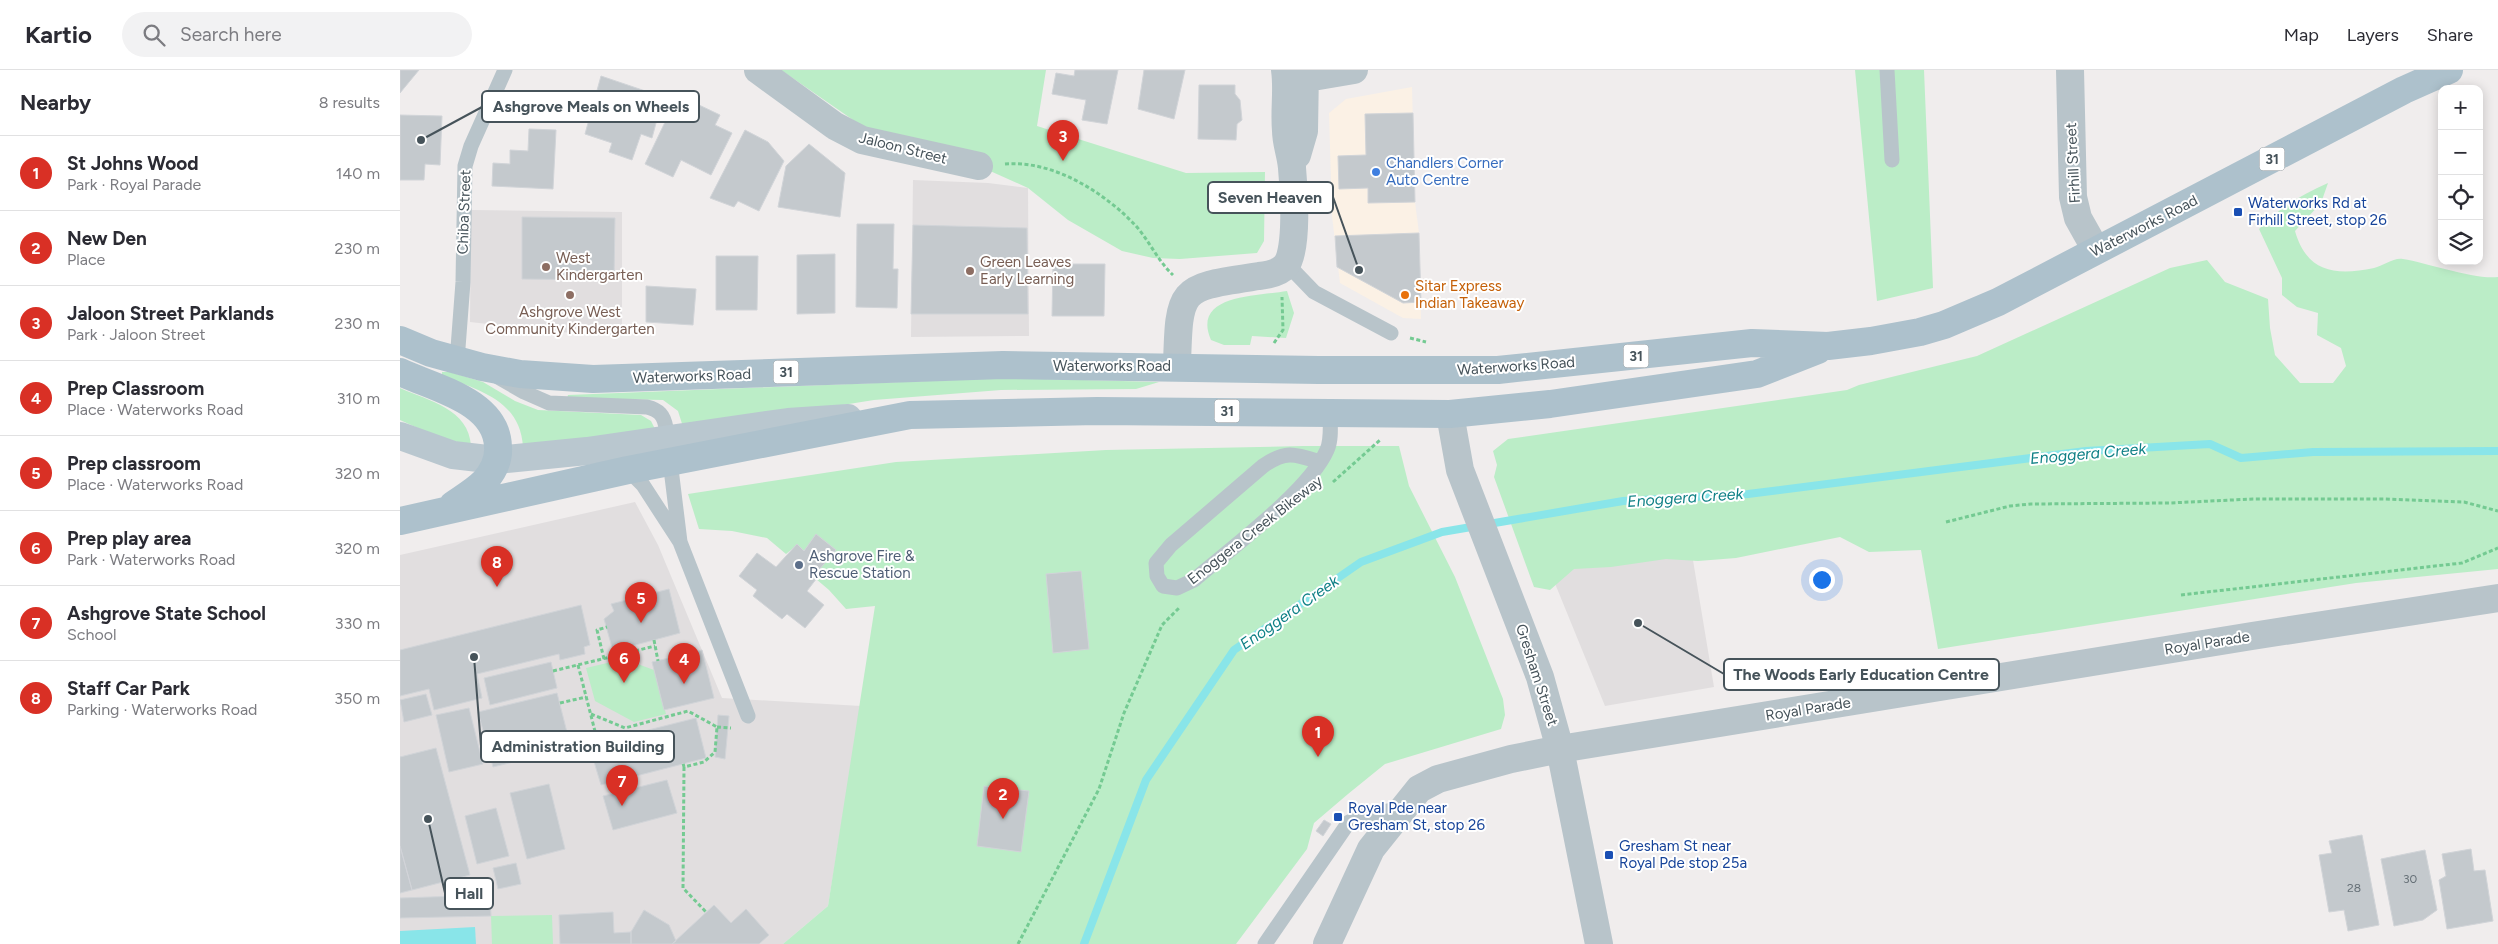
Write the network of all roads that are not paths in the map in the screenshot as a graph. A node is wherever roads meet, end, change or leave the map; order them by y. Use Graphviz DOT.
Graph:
graph roads {
  1 [pos="505,70"];
  2 [pos="758,70"];
  3 [pos="1354,70"];
  4 [pos="1887,70"];
  5 [pos="2070,70"];
  6 [pos="2449,70"];
  7 [pos="1296,75"];
  8 [pos="1892,160"];
  9 [pos="979,166"];
  10 [pos="2096,250"];
  11 [pos="1287,264"];
  12 [pos="1391,333"];
  13 [pos="400,340"];
  14 [pos="1828,346"];
  15 [pos="469,364"];
  16 [pos="1178,366"];
  17 [pos="1444,371"];
  18 [pos="400,372"];
  19 [pos="1178,410"];
  20 [pos="1330,412"];
  21 [pos="1450,414"];
  22 [pos="400,436"];
  23 [pos="669,451"];
  24 [pos="496,460"];
  25 [pos="1320,462"];
  26 [pos="628,470"];
  27 [pos="447,510"];
  28 [pos="400,521"];
  29 [pos="680,542"];
  30 [pos="2498,598"];
  31 [pos="748,716"];
  32 [pos="1560,749"];
  33 [pos="1404,808"];
  34 [pos="1264,944"];
  35 [pos="1327,944"];
  36 [pos="1599,944"];
  1 -- 15 [label="lane, Chiba Street"];
  2 -- 9 [label="street, Jaloon Street"];
  3 -- 7 [label="street"];
  4 -- 8 [label="lane"];
  5 -- 10 [label="street, Firhill Street"];
  6 -- 10 [label="main road, Waterworks Road / 31"];
  7 -- 11 [label="street"];
  10 -- 14 [label="main road, Waterworks Road / 31"];
  11 -- 12 [label="lane"];
  11 -- 16 [label="street"];
  13 -- 15 [label="main road, Waterworks Road / 31"];
  14 -- 17 [label="main road, Waterworks Road / 31"];
  14 -- 21 [label="main road, Waterworks Road / 31"];
  15 -- 16 [label="main road, Waterworks Road / 31"];
  15 -- 23 [label="lane"];
  16 -- 17 [label="main road, Waterworks Road / 31"];
  16 -- 19 [label="main road"];
  17 -- 21 [label="main road"];
  18 -- 24 [label="main road"];
  19 -- 20 [label="main road, Waterworks Road / 31"];
  19 -- 23 [label="main road, Waterworks Road / 31"];
  20 -- 21 [label="main road, Waterworks Road / 31"];
  20 -- 25 [label="lane"];
  21 -- 32 [label="street, Gresham Street"];
  22 -- 24 [label="main road, Waterworks Road"];
  23 -- 24 [label="main road, Waterworks Road"];
  23 -- 26 [label="main road, Waterworks Road / 31"];
  23 -- 29 [label="lane"];
  24 -- 27 [label="main road"];
  25 -- 25 [label="lane"];
  26 -- 27 [label="main road, Waterworks Road / 31"];
  26 -- 29 [label="lane"];
  27 -- 28 [label="main road, 31"];
  29 -- 31 [label="lane"];
  30 -- 32 [label="street, Royal Parade"];
  32 -- 33 [label="street, Royal Parade"];
  32 -- 36 [label="street, Gresham Street"];
  33 -- 34 [label="lane"];
  33 -- 35 [label="street, Royal Parade"];
}
